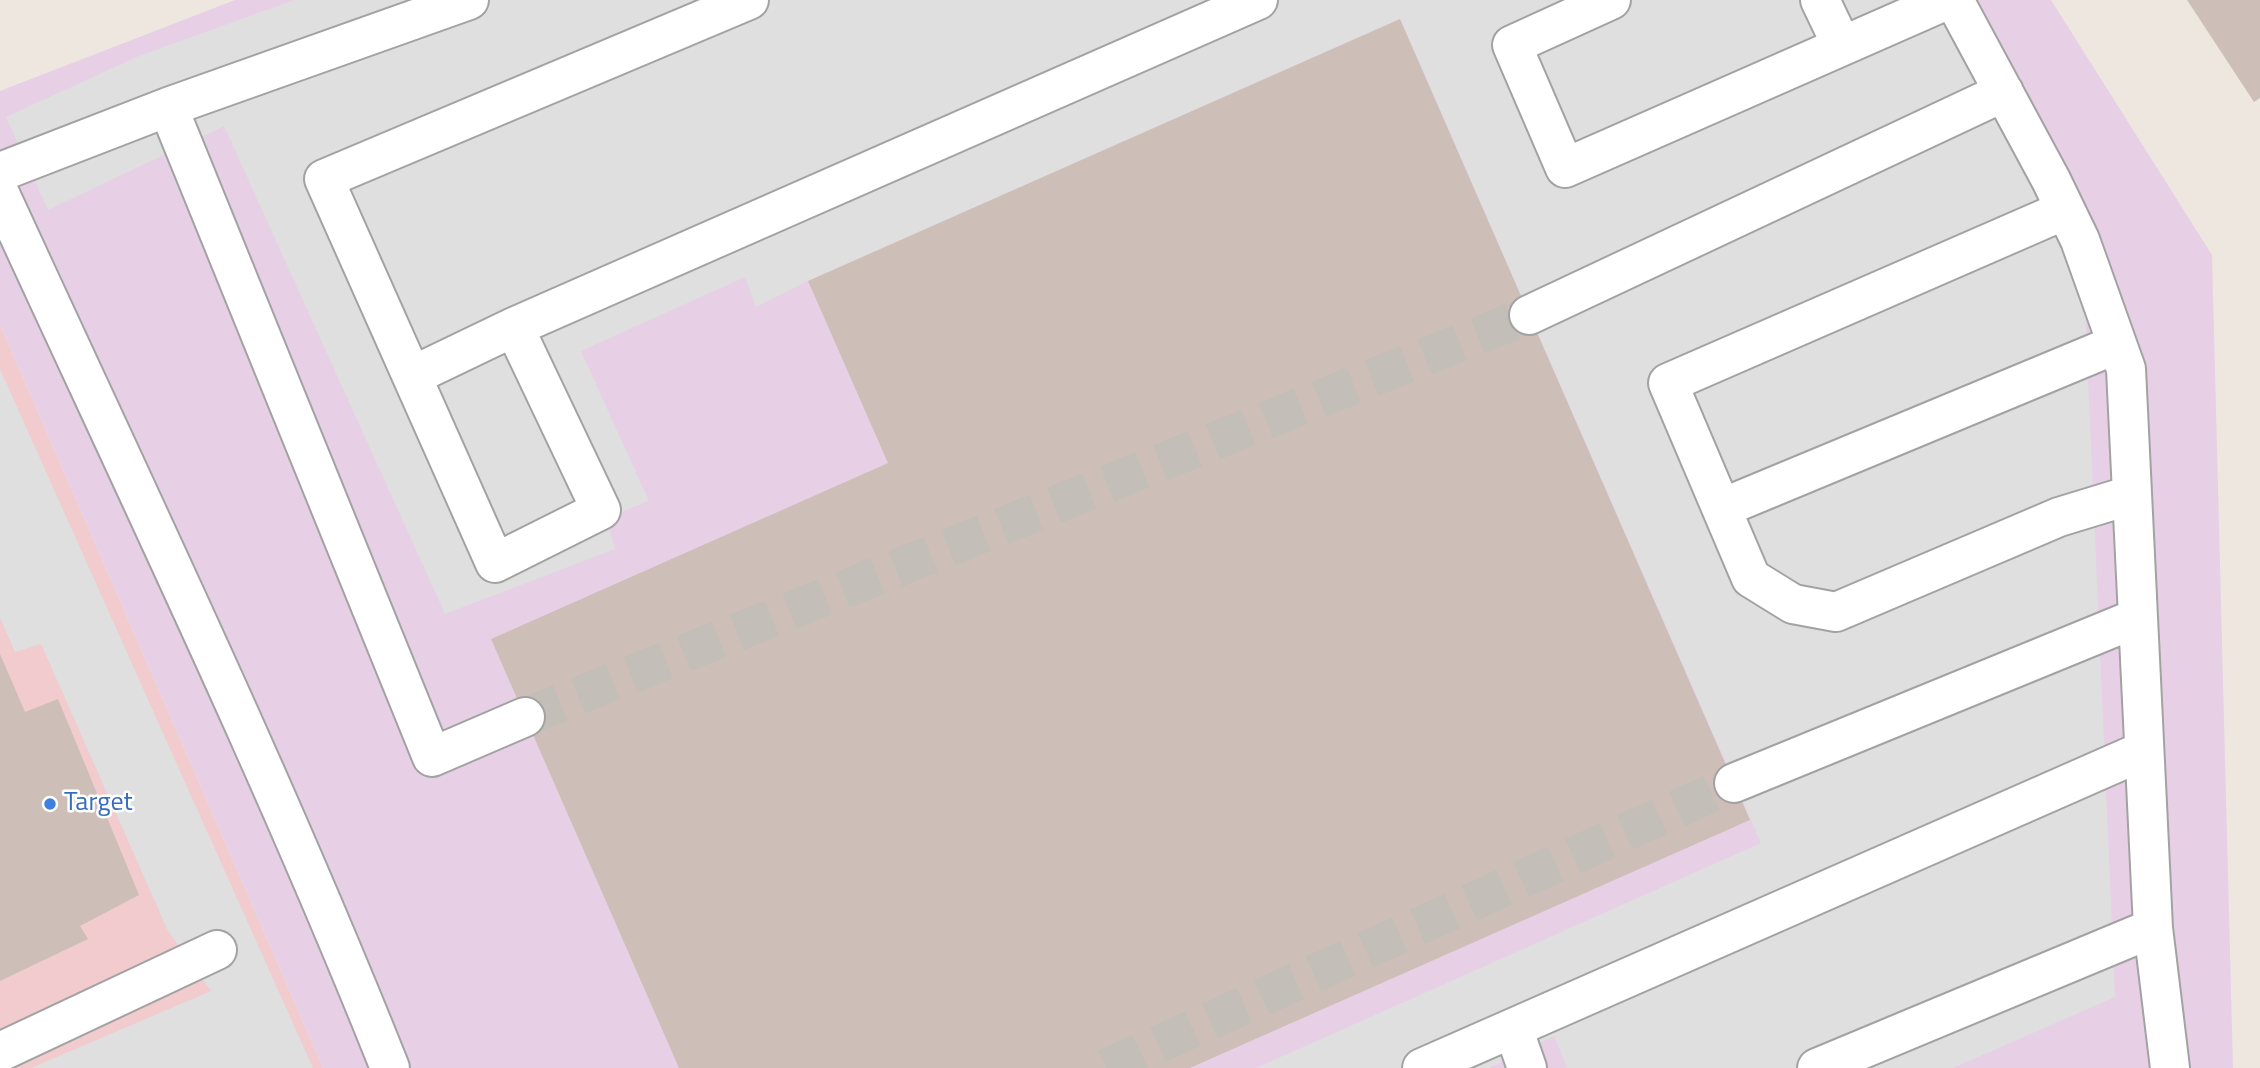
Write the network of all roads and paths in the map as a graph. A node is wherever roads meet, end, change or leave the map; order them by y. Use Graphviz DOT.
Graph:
graph roads {
  1 [pos="469,0"];
  2 [pos="749,0"];
  3 [pos="1258,0"];
  4 [pos="1611,0"];
  5 [pos="1820,0"];
  6 [pos="1947,0"];
  7 [pos="1954,0"];
  8 [pos="1842,47"];
  9 [pos="2004,92"];
  10 [pos="168,107"];
  11 [pos="0,172"];
  12 [pos="0,194"];
  13 [pos="2065,209"];
  14 [pos="1529,315"];
  15 [pos="514,327"];
  16 [pos="2117,344"];
  17 [pos="412,376"];
  18 [pos="2131,495"];
  19 [pos="1721,508"];
  20 [pos="2137,618"];
  21 [pos="525,717"];
  22 [pos="2143,751"];
  23 [pos="1734,783"];
  24 [pos="2153,928"];
  25 [pos="217,950"];
  26 [pos="1513,1028"];
  27 [pos="0,1052"];
  28 [pos="390,1068"];
  29 [pos="1422,1068"];
  30 [pos="1527,1068"];
  31 [pos="1817,1068"];
  32 [pos="2170,1068"];
  1 -- 10 [label="lane"];
  2 -- 17 [label="lane"];
  3 -- 15 [label="lane"];
  4 -- 8 [label="lane"];
  5 -- 8 [label="lane"];
  6 -- 8 [label="lane"];
  7 -- 9 [label="lane"];
  9 -- 13 [label="lane"];
  9 -- 14 [label="lane"];
  10 -- 11 [label="lane"];
  10 -- 21 [label="lane"];
  12 -- 28 [label="lane"];
  13 -- 16 [label="lane"];
  13 -- 19 [label="lane"];
  15 -- 17 [label="lane"];
  15 -- 17 [label="lane"];
  16 -- 18 [label="lane"];
  16 -- 19 [label="lane"];
  18 -- 19 [label="lane"];
  18 -- 20 [label="lane"];
  20 -- 22 [label="lane"];
  20 -- 23 [label="lane"];
  22 -- 24 [label="lane"];
  22 -- 26 [label="lane"];
  24 -- 31 [label="lane"];
  24 -- 32 [label="lane"];
  25 -- 27 [label="lane"];
  26 -- 29 [label="lane"];
  26 -- 30 [label="lane"];
}
